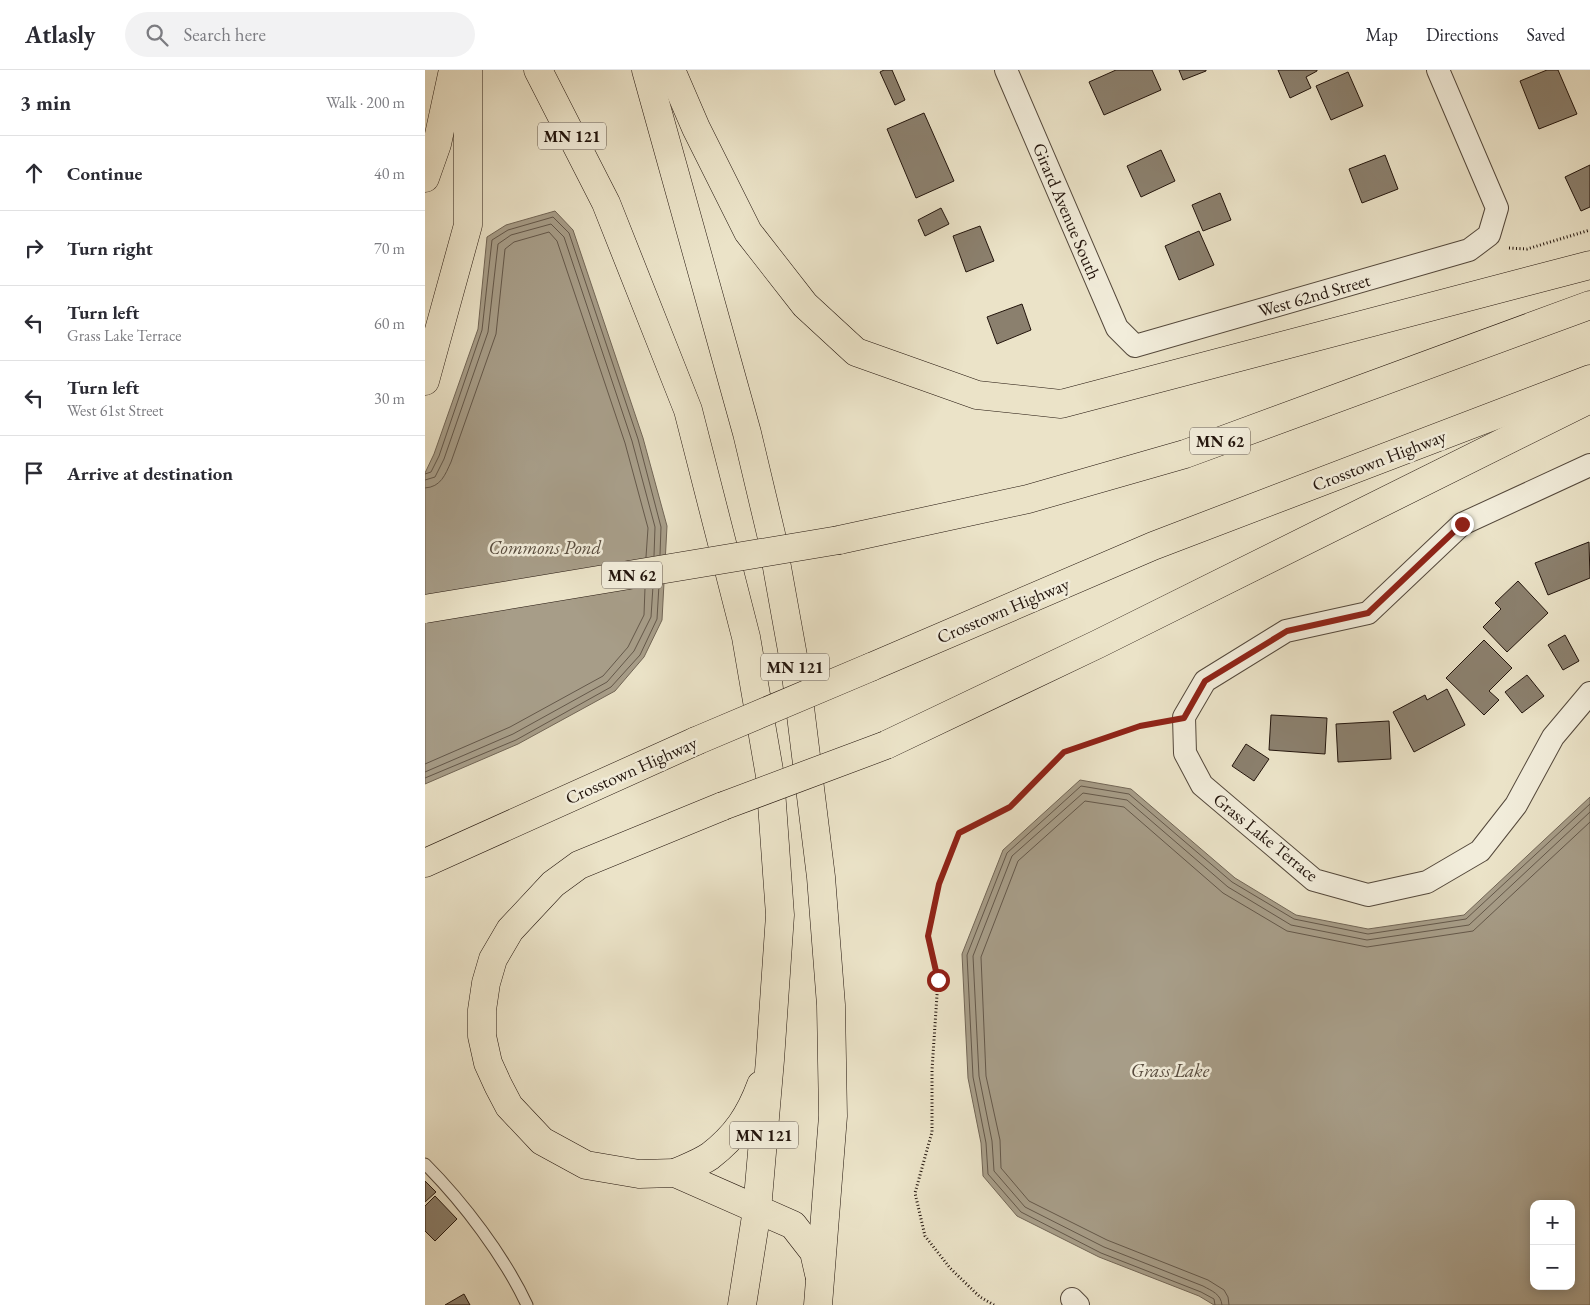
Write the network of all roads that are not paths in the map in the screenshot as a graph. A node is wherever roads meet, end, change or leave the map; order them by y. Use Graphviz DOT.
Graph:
graph roads {
  1 [pos="453,70"];
  2 [pos="468,70"];
  3 [pos="538,70"];
  4 [pos="646,70"];
  5 [pos="671,70"];
  6 [pos="1006,70"];
  7 [pos="1438,70"];
  8 [pos="425,178"];
  9 [pos="1590,265"];
  10 [pos="1590,305"];
  11 [pos="1135,346"];
  12 [pos="1590,379"];
  13 [pos="425,381"];
  14 [pos="1590,400"];
  15 [pos="1590,465"];
  16 [pos="425,609"];
  17 [pos="1590,693"];
  18 [pos="425,863"];
  19 [pos="771,1060"];
  20 [pos="425,1164"];
  21 [pos="675,1173"];
  22 [pos="757,1210"];
  23 [pos="819,1292"];
  24 [pos="527,1305"];
  25 [pos="742,1305"];
  1 -- 8 [label="highway"];
  2 -- 13 [label="highway"];
  3 -- 19 [label="highway, MN 121"];
  4 -- 23 [label="highway, MN 121"];
  5 -- 9 [label="highway"];
  6 -- 11 [label="street, Girard Avenue South"];
  7 -- 11 [label="street, West 62nd Street"];
  10 -- 16 [label="highway, MN 62, bridge"];
  12 -- 18 [label="highway, Crosstown Highway, bridge"];
  14 -- 21 [label="highway, bridge"];
  15 -- 17 [label="street, Grass Lake Terrace"];
  19 -- 21 [label="highway"];
  19 -- 22 [label="highway, MN 121"];
  20 -- 24 [label="lane"];
  21 -- 22 [label="highway"];
  22 -- 23 [label="highway"];
  22 -- 25 [label="highway, MN 121"];
}
